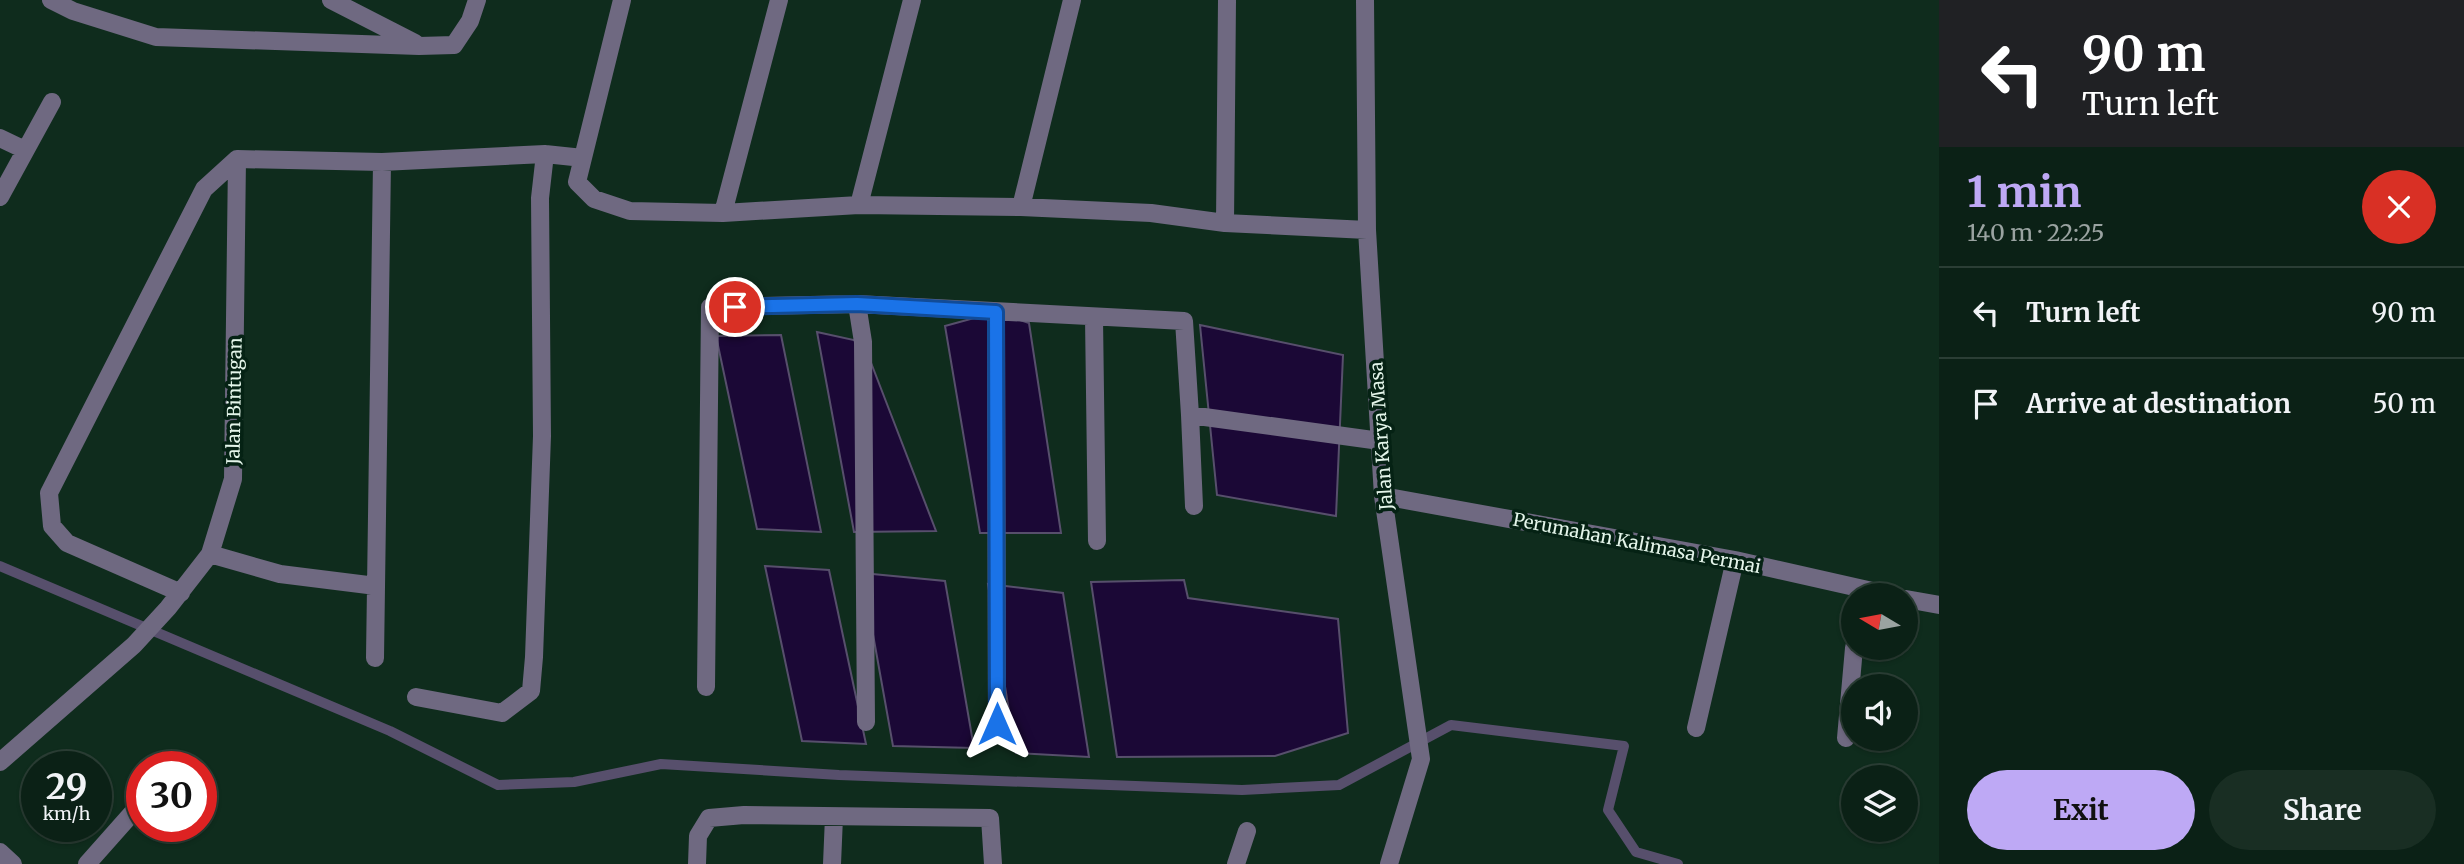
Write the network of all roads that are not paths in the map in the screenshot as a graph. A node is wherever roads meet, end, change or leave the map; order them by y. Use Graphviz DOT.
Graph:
graph roads {
  1 [pos="51,0"];
  2 [pos="331,0"];
  3 [pos="477,0"];
  4 [pos="622,0"];
  5 [pos="779,0"];
  6 [pos="912,0"];
  7 [pos="1072,0"];
  8 [pos="1227,0"];
  9 [pos="1365,0"];
  10 [pos="75,6"];
  11 [pos="419,46"];
  12 [pos="52,102"];
  13 [pos="0,138"];
  14 [pos="25,150"];
  15 [pos="545,154"];
  16 [pos="583,158"];
  17 [pos="237,159"];
  18 [pos="382,162"];
  19 [pos="0,197"];
  20 [pos="859,205"];
  21 [pos="1021,207"];
  22 [pos="723,213"];
  23 [pos="1225,223"];
  24 [pos="1367,230"];
  25 [pos="857,304"];
  26 [pos="996,312"];
  27 [pos="1094,318"];
  28 [pos="1190,415"];
  29 [pos="1380,441"];
  30 [pos="1383,496"];
  31 [pos="1194,506"];
  32 [pos="1097,541"];
  33 [pos="210,554"];
  34 [pos="1735,560"];
  35 [pos="376,586"];
  36 [pos="1841,586"];
  37 [pos="181,593"];
  38 [pos="1918,601"];
  39 [pos="1939,605"];
  40 [pos="375,658"];
  41 [pos="706,687"];
  42 [pos="416,697"];
  43 [pos="866,722"];
  44 [pos="997,724"];
  45 [pos="1696,728"];
  46 [pos="0,762"];
  47 [pos="834,817"];
  48 [pos="126,820"];
  49 [pos="1247,831"];
  50 [pos="0,852"];
  51 [pos="13,864"];
  52 [pos="87,864"];
  53 [pos="697,864"];
  54 [pos="832,864"];
  55 [pos="993,864"];
  56 [pos="1237,864"];
  57 [pos="1389,864"];
  1 -- 10 [label="street"];
  2 -- 11 [label="street"];
  3 -- 11 [label="street"];
  4 -- 16 [label="street"];
  5 -- 22 [label="street"];
  6 -- 20 [label="street"];
  7 -- 21 [label="street"];
  8 -- 23 [label="street"];
  9 -- 24 [label="street, Jalan Karya Masa"];
  10 -- 11 [label="street"];
  12 -- 14 [label="street"];
  13 -- 14 [label="street"];
  14 -- 19 [label="street"];
  15 -- 16 [label="street"];
  15 -- 18 [label="street"];
  15 -- 42 [label="street"];
  16 -- 22 [label="street"];
  17 -- 18 [label="street"];
  17 -- 33 [label="street, Jalan Bintugan"];
  17 -- 37 [label="street"];
  18 -- 35 [label="street"];
  20 -- 21 [label="street"];
  20 -- 22 [label="street"];
  21 -- 23 [label="street"];
  23 -- 24 [label="street"];
  24 -- 29 [label="street, Jalan Karya Masa"];
  25 -- 26 [label="street"];
  25 -- 41 [label="street"];
  25 -- 43 [label="street"];
  26 -- 27 [label="street"];
  26 -- 44 [label="street"];
  27 -- 28 [label="street"];
  27 -- 32 [label="street"];
  28 -- 29 [label="street"];
  28 -- 31 [label="street"];
  29 -- 30 [label="street, Jalan Karya Masa"];
  30 -- 34 [label="street, Perumahan Kalimasa Permai"];
  30 -- 57 [label="street, Jalan Karya Masa"];
  33 -- 35 [label="street"];
  33 -- 37 [label="street, Jalan Bintugan"];
  34 -- 36 [label="street, Perumahan Kalimasa Permai"];
  34 -- 45 [label="street"];
  35 -- 40 [label="street"];
  37 -- 46 [label="street, Jalan Bintugan"];
  38 -- 39 [label="street"];
  47 -- 53 [label="street"];
  47 -- 54 [label="street"];
  47 -- 55 [label="street"];
  48 -- 52 [label="street"];
  49 -- 56 [label="street"];
  50 -- 51 [label="street"];
}
